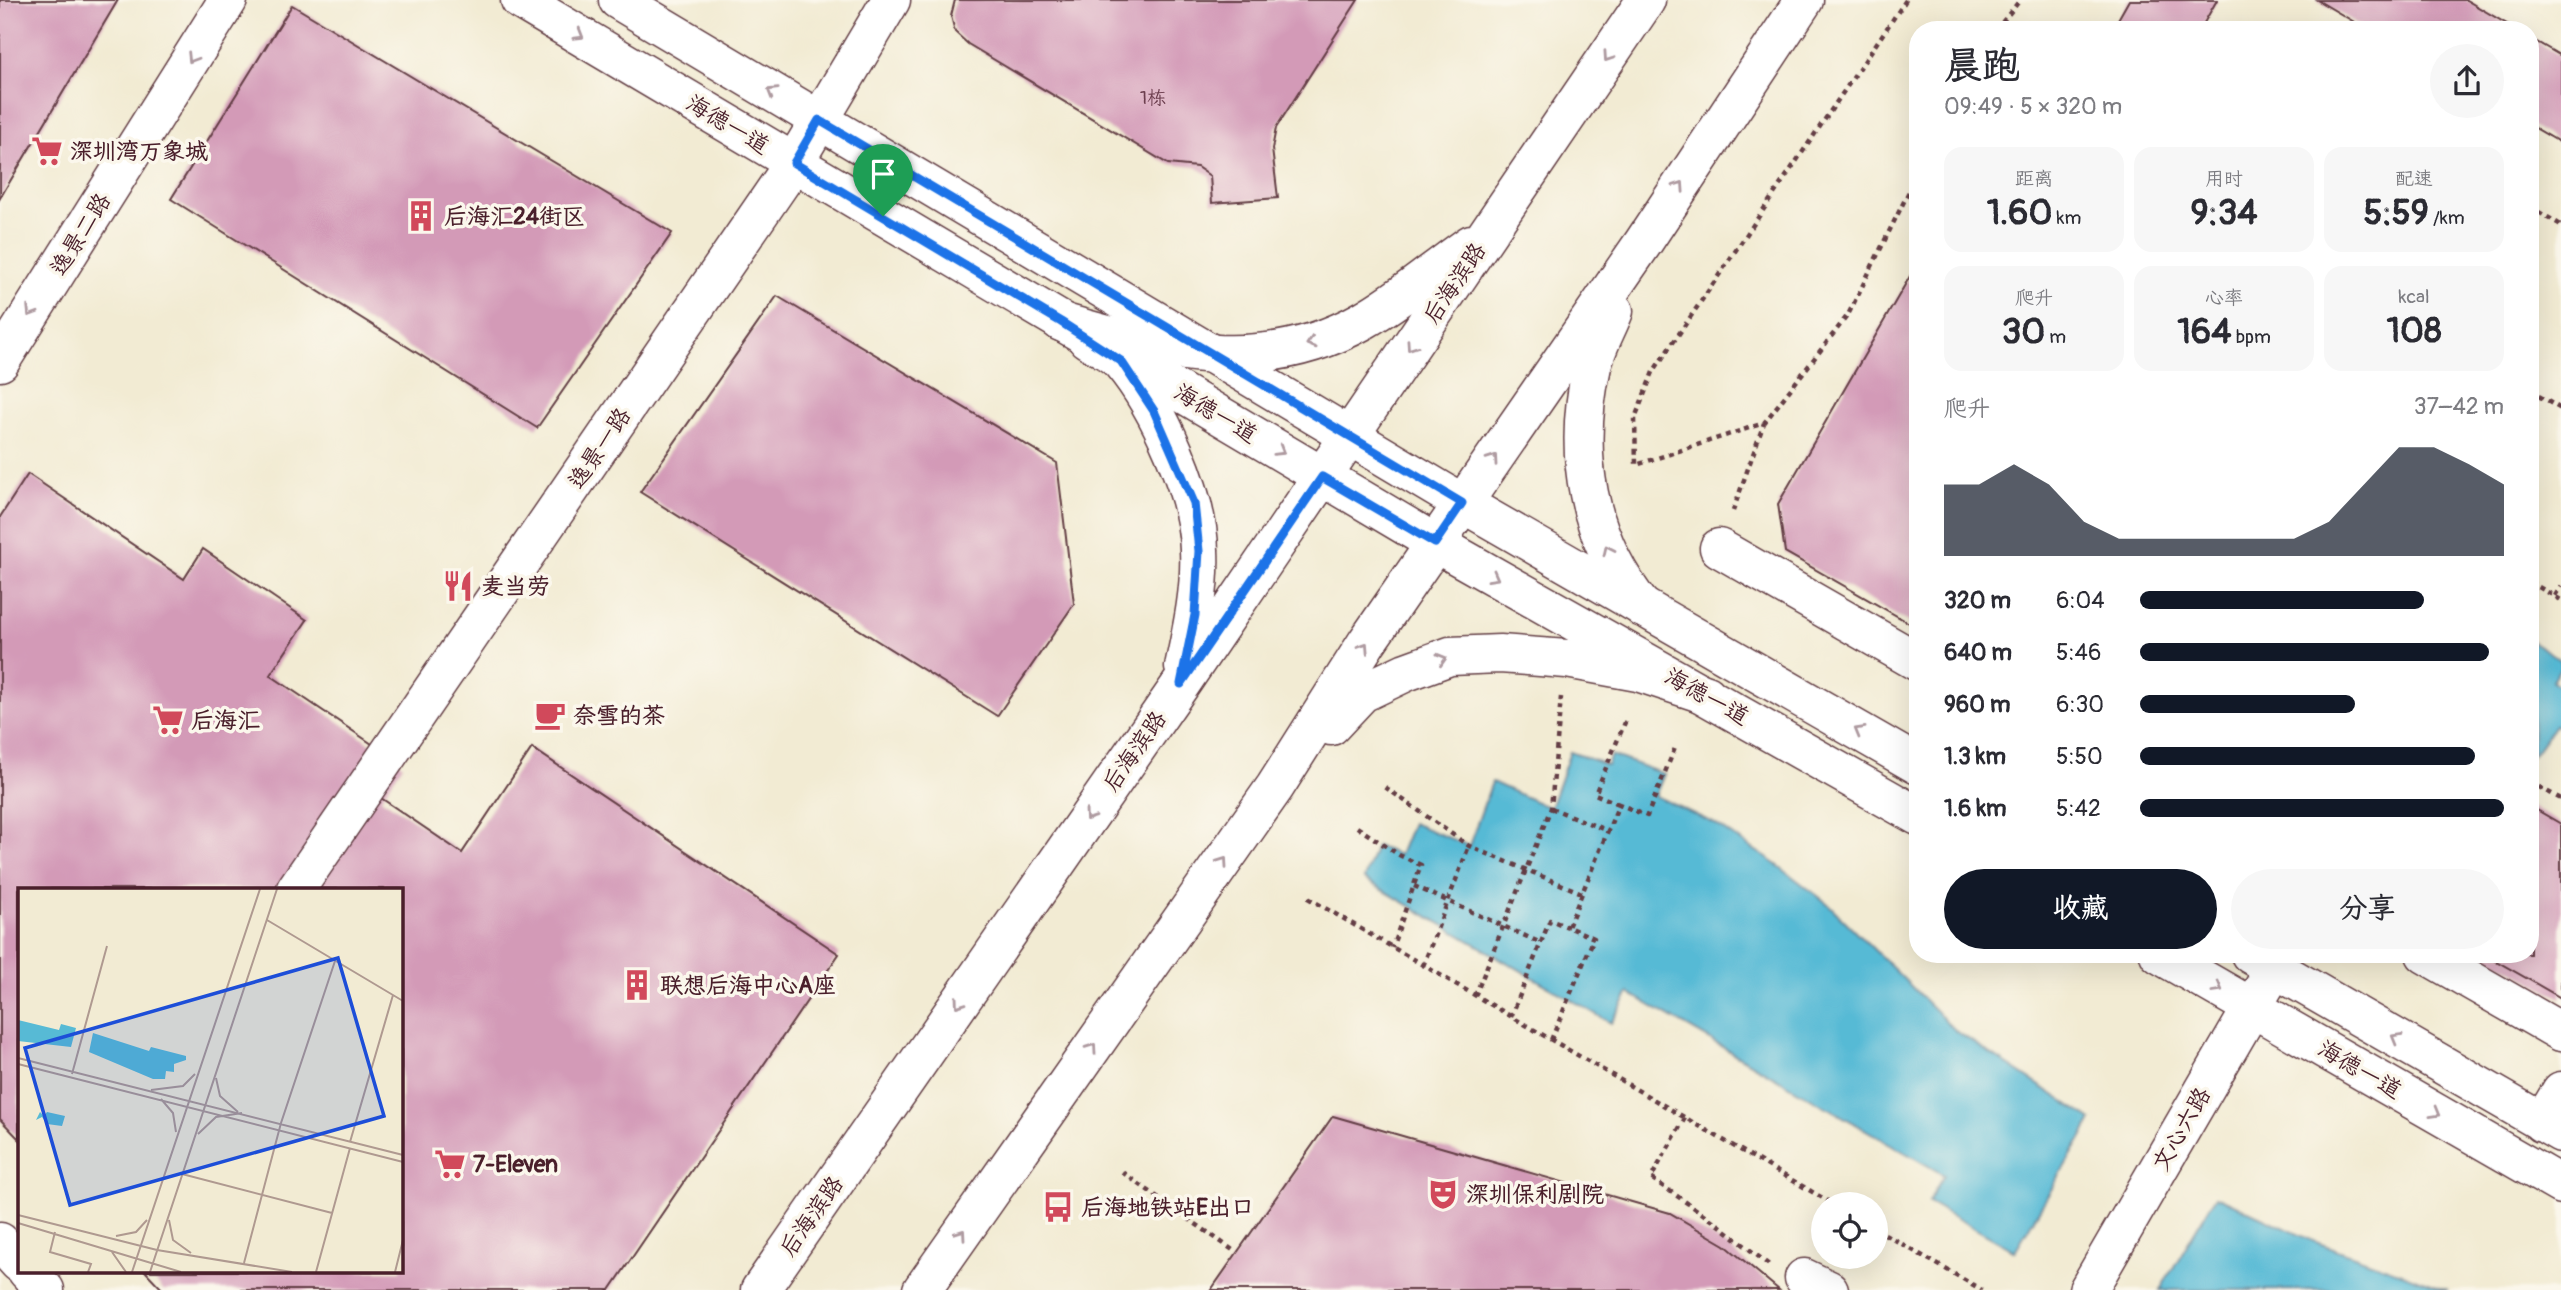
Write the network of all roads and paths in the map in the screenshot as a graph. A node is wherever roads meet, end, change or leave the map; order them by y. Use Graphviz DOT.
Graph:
graph roads {
  1 [pos="228,0"];
  2 [pos="520,0"];
  3 [pos="618,0"];
  4 [pos="891,0"];
  5 [pos="1646,0"];
  6 [pos="1804,0"];
  7 [pos="1906,0"];
  8 [pos="2020,0"];
  9 [pos="2003,21"];
  10 [pos="819,120"];
  11 [pos="794,163"];
  12 [pos="1909,191"];
  13 [pos="2539,212"];
  14 [pos="2561,225"];
  15 [pos="1492,228"];
  16 [pos="1643,243"];
  17 [pos="1061,322"];
  18 [pos="1212,354"];
  19 [pos="0,362"];
  20 [pos="2539,396"];
  21 [pos="2561,409"];
  22 [pos="1764,423"];
  23 [pos="1350,436"];
  24 [pos="1322,477"];
  25 [pos="1462,503"];
  26 [pos="1435,543"];
  27 [pos="1719,548"];
  28 [pos="2561,586"];
  29 [pos="2539,587"];
  30 [pos="2558,598"];
  31 [pos="1643,608"];
  32 [pos="1909,657"];
  33 [pos="1181,684"];
  34 [pos="1561,694"];
  35 [pos="1707,695"];
  36 [pos="1626,720"];
  37 [pos="1675,748"];
  38 [pos="1909,760"];
  39 [pos="1275,787"];
  40 [pos="1385,787"];
  41 [pos="2539,787"];
  42 [pos="2561,800"];
  43 [pos="1619,804"];
  44 [pos="1550,808"];
  45 [pos="1909,811"];
  46 [pos="1357,827"];
  47 [pos="1608,831"];
  48 [pos="1469,846"];
  49 [pos="1526,869"];
  50 [pos="1413,886"];
  51 [pos="297,888"];
  52 [pos="1582,893"];
  53 [pos="1308,898"];
  54 [pos="1448,902"];
  55 [pos="1504,927"];
  56 [pos="1568,927"];
  57 [pos="1541,943"];
  58 [pos="1392,948"];
  59 [pos="2175,963"];
  60 [pos="2262,963"];
  61 [pos="2266,963"];
  62 [pos="2441,963"];
  63 [pos="1423,965"];
  64 [pos="1475,996"];
  65 [pos="2252,1007"];
  66 [pos="1511,1017"];
  67 [pos="2561,1032"];
  68 [pos="1551,1040"];
  69 [pos="2555,1116"];
  70 [pos="1685,1118"];
  71 [pos="1122,1172"];
  72 [pos="2561,1185"];
  73 [pos="1812,1192"];
  74 [pos="1888,1236"];
  75 [pos="0,1242"];
  76 [pos="1237,1252"];
  77 [pos="18,1261"];
  78 [pos="1803,1280"];
  79 [pos="760,1290"];
  80 [pos="922,1290"];
  81 [pos="1982,1290"];
  82 [pos="2088,1290"];
  1 -- 19 [label="street, 逸景二路, one-way"];
  2 -- 11 [label="street, 海德一道, one-way"];
  10 -- 3 [label="street, 海德一道, one-way"];
  4 -- 10 [label="street, 逸景一路"];
  5 -- 15 [label="street, 后海滨路, one-way"];
  16 -- 6 [label="street, one-way"];
  7 -- 22 [label="path"];
  8 -- 9 [label="path"];
  10 -- 11 [label="street, 逸景一路"];
  10 -- 18 [label="street, 海德一道"];
  11 -- 17 [label="street, 海德一道"];
  11 -- 51 [label="street, 逸景一路"];
  12 -- 22 [label="path"];
  13 -- 14 [label="path"];
  15 -- 18 [label="street, one-way"];
  15 -- 23 [label="street, 后海滨路, one-way"];
  25 -- 16 [label="street, one-way"];
  31 -- 16 [label="street, one-way"];
  17 -- 18 [label="street"];
  17 -- 24 [label="street, 海德一道, one-way"];
  17 -- 33 [label="street"];
  18 -- 23 [label="street, 海德一道"];
  20 -- 21 [label="path"];
  22 -- 27 [label="path"];
  23 -- 24 [label="street, 后海滨路"];
  23 -- 25 [label="street, 海德一道"];
  24 -- 26 [label="street, 海德一道"];
  24 -- 33 [label="street, 后海滨路"];
  25 -- 26 [label="street"];
  25 -- 31 [label="street, 海德一道"];
  26 -- 35 [label="street, 海德一道, one-way"];
  39 -- 26 [label="street, one-way"];
  27 -- 32 [label="street"];
  28 -- 30 [label="path"];
  29 -- 30 [label="path"];
  38 -- 31 [label="street, 海德一道, one-way"];
  33 -- 79 [label="street, 后海滨路, one-way"];
  34 -- 44 [label="path"];
  39 -- 35 [label="street, one-way"];
  35 -- 45 [label="street, 海德一道"];
  36 -- 43 [label="path"];
  37 -- 43 [label="path"];
  80 -- 39 [label="street, one-way"];
  40 -- 48 [label="path"];
  41 -- 42 [label="path"];
  43 -- 47 [label="path"];
  44 -- 47 [label="path"];
  44 -- 49 [label="path"];
  46 -- 50 [label="path"];
  47 -- 52 [label="path"];
  48 -- 49 [label="path"];
  48 -- 54 [label="path"];
  49 -- 52 [label="path"];
  49 -- 55 [label="path"];
  50 -- 54 [label="path"];
  50 -- 58 [label="path"];
  52 -- 56 [label="path"];
  53 -- 58 [label="path"];
  54 -- 55 [label="path"];
  54 -- 63 [label="path"];
  55 -- 57 [label="path"];
  55 -- 64 [label="path"];
  56 -- 57 [label="path"];
  56 -- 68 [label="path"];
  57 -- 66 [label="path"];
  58 -- 63 [label="path"];
  59 -- 65 [label="street, 海德一道, one-way"];
  60 -- 65 [label="street, 文心六路"];
  69 -- 61 [label="street, 海德一道, one-way"];
  62 -- 67 [label="street"];
  63 -- 64 [label="path"];
  64 -- 66 [label="path"];
  65 -- 72 [label="street, 海德一道, one-way"];
  65 -- 82 [label="street, 文心六路"];
  66 -- 68 [label="path"];
  68 -- 70 [label="path"];
  70 -- 73 [label="path"];
  70 -- 78 [label="path"];
  71 -- 76 [label="path"];
  74 -- 81 [label="path"];
  75 -- 77 [label="street"];
}
